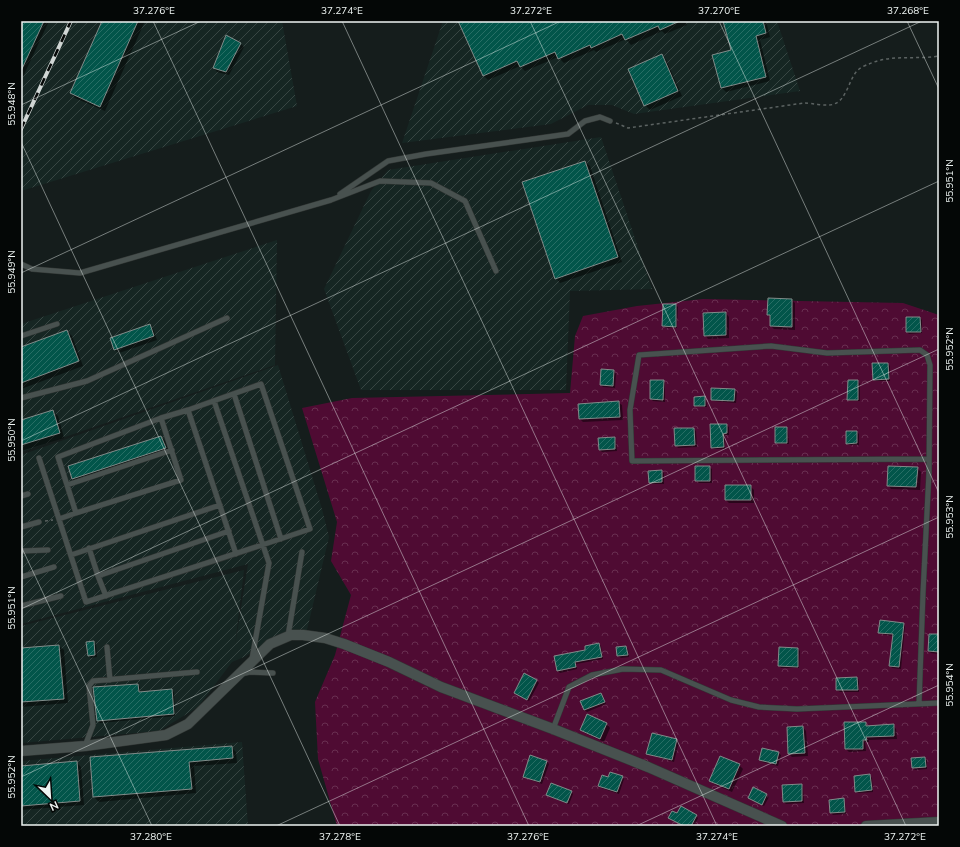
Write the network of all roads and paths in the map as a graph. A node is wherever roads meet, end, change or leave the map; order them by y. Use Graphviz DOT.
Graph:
graph roads {
  1 [pos="939,56"];
  2 [pos="610,121"];
  3 [pos="331,200"];
  4 [pos="21,264"];
  5 [pos="496,271"];
  6 [pos="227,318"];
  7 [pos="57,324"];
  8 [pos="21,336"];
  9 [pos="234,394"];
  10 [pos="21,398"];
  11 [pos="214,401"];
  12 [pos="188,410"];
  13 [pos="162,418"];
  14 [pos="172,450"];
  15 [pos="39,458"];
  16 [pos="929,459"];
  17 [pos="67,485"];
  18 [pos="28,494"];
  19 [pos="21,496"];
  20 [pos="220,505"];
  21 [pos="76,514"];
  22 [pos="59,519"];
  23 [pos="39,522"];
  24 [pos="21,527"];
  25 [pos="229,531"];
  26 [pos="281,539"];
  27 [pos="263,545"];
  28 [pos="89,548"];
  29 [pos="48,550"];
  30 [pos="21,551"];
  31 [pos="302,552"];
  32 [pos="236,554"];
  33 [pos="71,555"];
  34 [pos="54,567"];
  35 [pos="98,576"];
  36 [pos="21,577"];
  37 [pos="61,596"];
  38 [pos="106,596"];
  39 [pos="21,606"];
  40 [pos="288,637"];
  41 [pos="107,647"];
  42 [pos="252,662"];
  43 [pos="197,672"];
  44 [pos="273,673"];
  45 [pos="238,675"];
  46 [pos="110,680"];
  47 [pos="939,703"];
  48 [pos="920,704"];
  49 [pos="553,729"];
  50 [pos="85,746"];
  51 [pos="21,751"];
  52 [pos="939,822"];
  53 [pos="782,826"];
  54 [pos="866,826"];
  1 -- 2 [label="path"];
  2 -- 3 [label="lane"];
  3 -- 4 [label="lane"];
  3 -- 5 [label="lane"];
  6 -- 10 [label="lane"];
  7 -- 8 [label="lane"];
  9 -- 11 [label="lane"];
  9 -- 26 [label="lane"];
  9 -- 26 [label="lane"];
  11 -- 12 [label="lane"];
  11 -- 27 [label="lane"];
  12 -- 13 [label="lane"];
  12 -- 20 [label="lane"];
  13 -- 14 [label="lane"];
  13 -- 17 [label="lane"];
  14 -- 17 [label="lane"];
  14 -- 21 [label="lane"];
  15 -- 22 [label="lane"];
  16 -- 16 [label="lane"];
  16 -- 48 [label="lane"];
  17 -- 21 [label="lane"];
  18 -- 19 [label="lane"];
  20 -- 25 [label="lane"];
  20 -- 28 [label="lane"];
  21 -- 22 [label="lane"];
  22 -- 23 [label="path"];
  22 -- 33 [label="lane"];
  23 -- 24 [label="lane"];
  25 -- 32 [label="lane"];
  25 -- 35 [label="lane"];
  26 -- 27 [label="lane"];
  27 -- 32 [label="lane"];
  27 -- 42 [label="lane"];
  28 -- 33 [label="lane"];
  28 -- 35 [label="lane"];
  29 -- 30 [label="lane"];
  31 -- 40 [label="lane"];
  32 -- 38 [label="lane"];
  33 -- 38 [label="lane"];
  34 -- 36 [label="lane"];
  35 -- 38 [label="lane"];
  37 -- 39 [label="lane"];
  40 -- 42 [label="street"];
  40 -- 49 [label="street"];
  41 -- 46 [label="lane"];
  42 -- 45 [label="street"];
  43 -- 46 [label="lane"];
  44 -- 45 [label="lane"];
  45 -- 50 [label="street"];
  46 -- 50 [label="lane"];
  47 -- 48 [label="lane"];
  48 -- 49 [label="lane"];
  49 -- 53 [label="street"];
  50 -- 51 [label="street"];
  52 -- 54 [label="street"];
}
